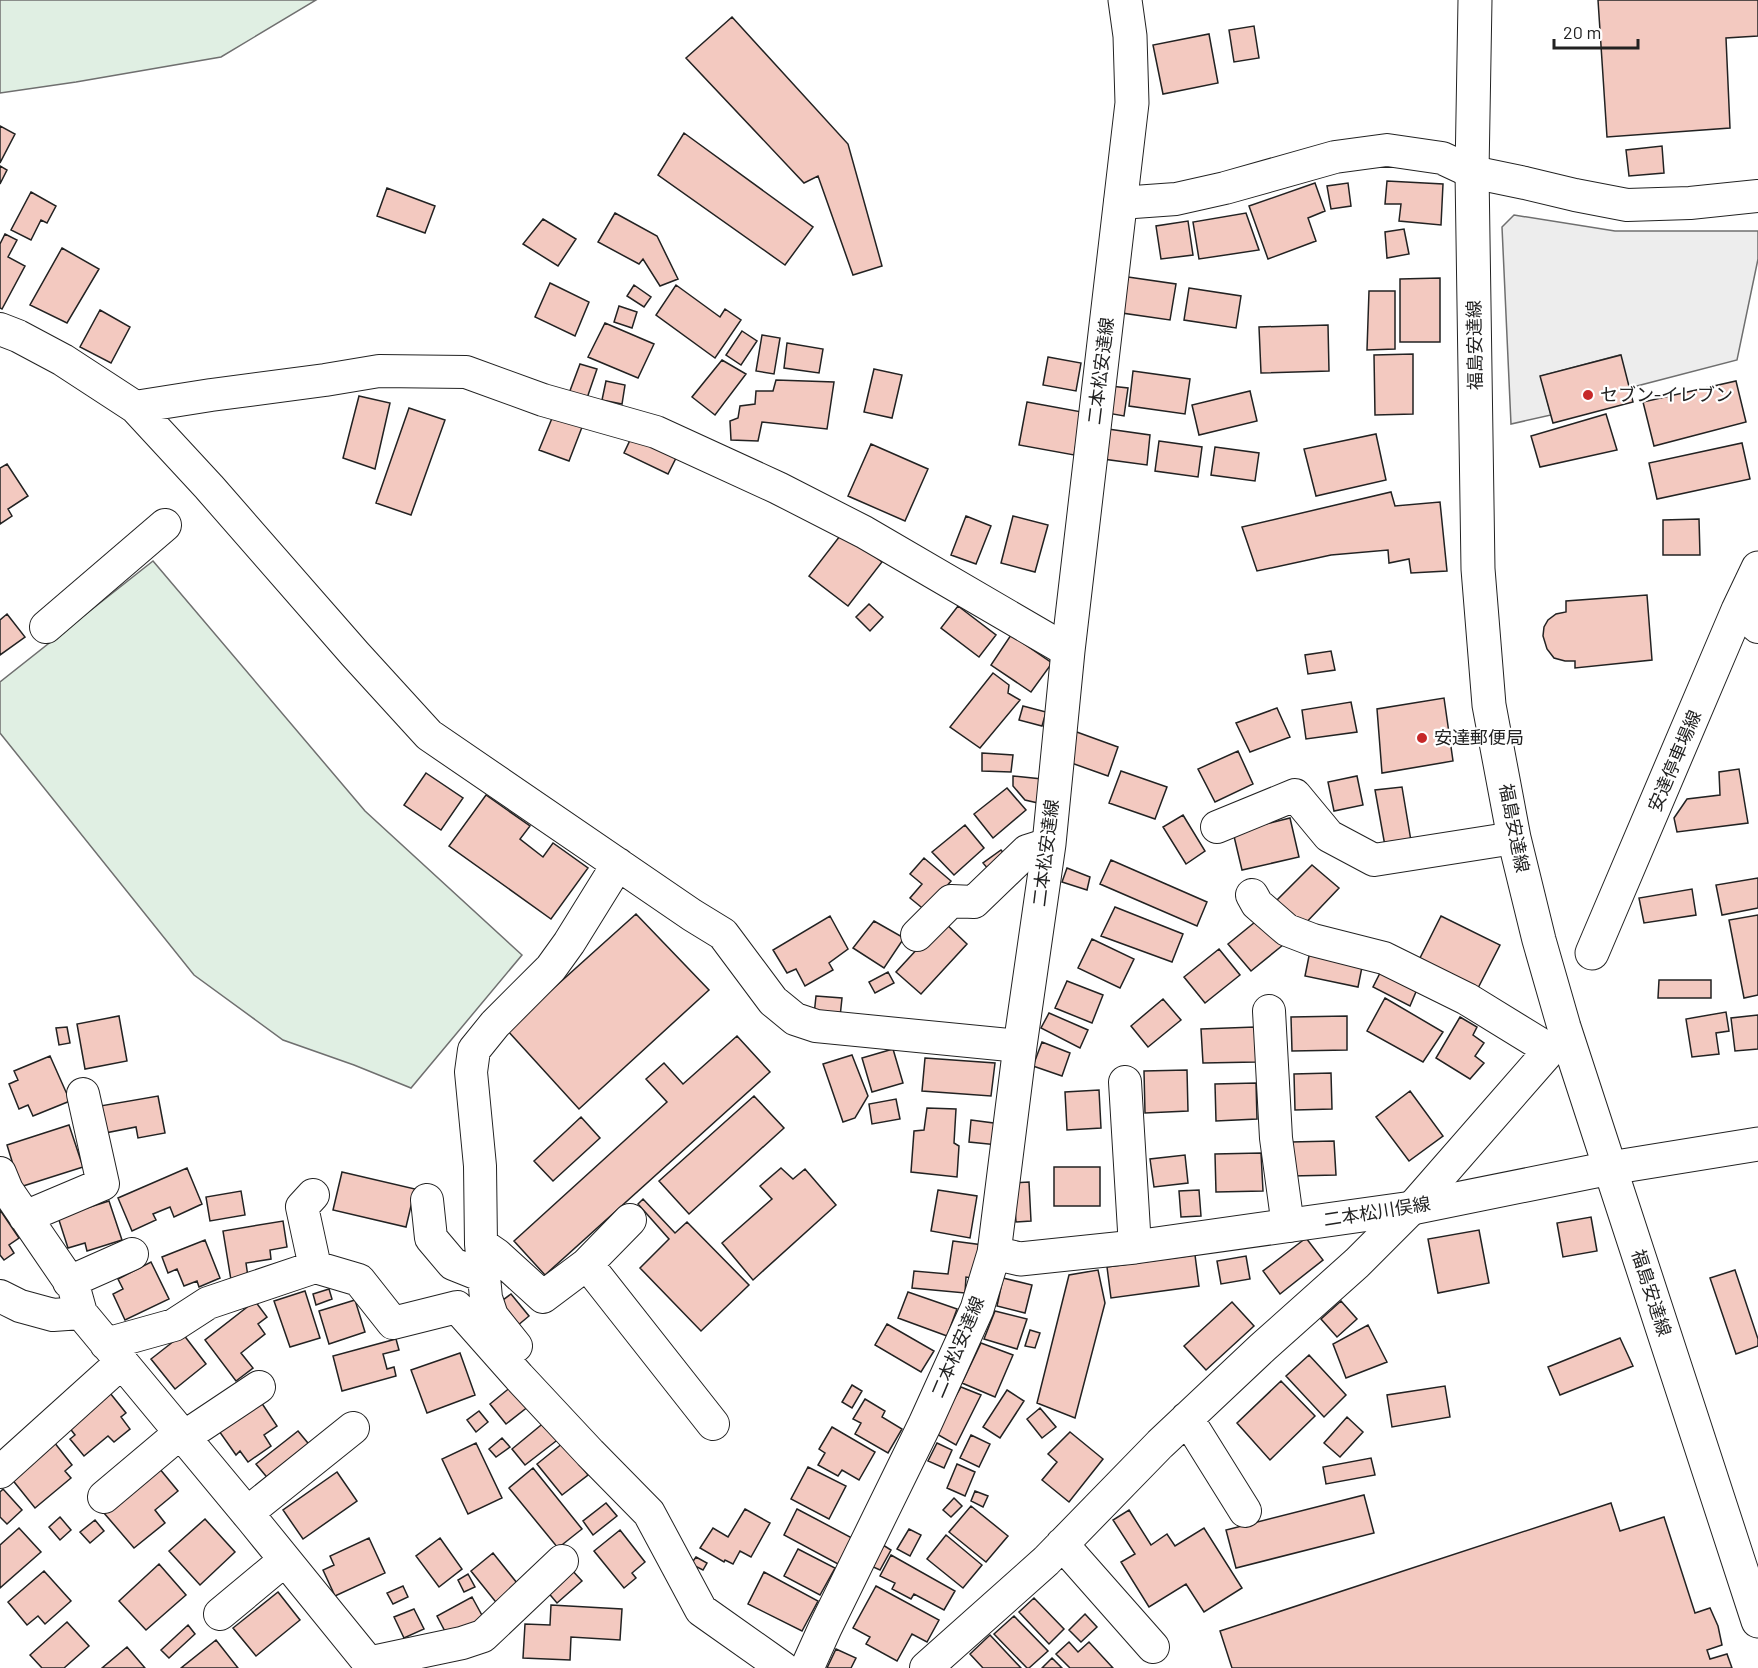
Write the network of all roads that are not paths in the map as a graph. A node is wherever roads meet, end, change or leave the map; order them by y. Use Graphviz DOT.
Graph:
graph roads {
  1 [pos="1125,0"];
  2 [pos="1474,0"];
  3 [pos="1472,172"];
  4 [pos="1758,196"];
  5 [pos="1120,203"];
  6 [pos="0,329"];
  7 [pos="135,407"];
  8 [pos="165,525"];
  9 [pos="1758,568"];
  10 [pos="1748,618"];
  11 [pos="46,627"];
  12 [pos="1068,651"];
  13 [pos="1217,827"];
  14 [pos="1514,838"];
  15 [pos="1049,844"];
  16 [pos="618,864"];
  17 [pos="1252,895"];
  18 [pos="917,935"];
  19 [pos="1592,953"];
  20 [pos="1269,1011"];
  21 [pos="1020,1046"];
  22 [pos="1125,1083"];
  23 [pos="83,1094"];
  24 [pos="1758,1144"];
  25 [pos="1610,1168"];
  26 [pos="0,1173"];
  27 [pos="313,1196"];
  28 [pos="427,1200"];
  29 [pos="1412,1208"];
  30 [pos="25,1217"];
  31 [pos="630,1220"];
  32 [pos="1288,1226"];
  33 [pos="481,1244"];
  34 [pos="1135,1246"];
  35 [pos="994,1253"];
  36 [pos="132,1254"];
  37 [pos="587,1264"];
  38 [pos="315,1267"];
  39 [pos="483,1276"];
  40 [pos="69,1282"];
  41 [pos="0,1296"];
  42 [pos="81,1313"];
  43 [pos="114,1353"];
  44 [pos="259,1387"];
  45 [pos="556,1417"];
  46 [pos="1187,1418"];
  47 [pos="713,1424"];
  48 [pos="353,1428"];
  49 [pos="182,1435"];
  50 [pos="0,1472"];
  51 [pos="104,1497"];
  52 [pos="1245,1511"];
  53 [pos="247,1514"];
  54 [pos="1062,1544"];
  55 [pos="285,1560"];
  56 [pos="562,1561"];
  57 [pos="220,1614"];
  58 [pos="1758,1621"];
  59 [pos="1153,1647"];
  60 [pos="370,1665"];
  61 [pos="783,1668"];
  62 [pos="807,1668"];
  63 [pos="926,1668"];
  1 -- 5 [label="main road, 二本松安達線"];
  2 -- 3 [label="main road, 福島安達線"];
  3 -- 4 [label="street"];
  3 -- 5 [label="street"];
  3 -- 14 [label="main road, 福島安達線"];
  5 -- 12 [label="main road, 二本松安達線"];
  6 -- 7 [label="street"];
  7 -- 12 [label="street"];
  7 -- 16 [label="street"];
  8 -- 11 [label="street"];
  9 -- 10 [label="main road, 安達停車場線"];
  10 -- 19 [label="main road, 安達停車場線"];
  12 -- 15 [label="main road, 二本松安達線"];
  13 -- 14 [label="street"];
  14 -- 25 [label="main road, 福島安達線"];
  15 -- 18 [label="street"];
  15 -- 21 [label="main road, 二本松安達線"];
  16 -- 21 [label="street"];
  16 -- 33 [label="street"];
  17 -- 29 [label="street"];
  20 -- 32 [label="street"];
  21 -- 35 [label="main road, 二本松安達線"];
  22 -- 34 [label="street"];
  23 -- 30 [label="street"];
  24 -- 25 [label="main road, 二本松川俣線"];
  25 -- 29 [label="main road, 二本松川俣線"];
  25 -- 58 [label="main road, 福島安達線"];
  26 -- 30 [label="street"];
  27 -- 38 [label="street"];
  28 -- 39 [label="street"];
  29 -- 32 [label="main road, 二本松川俣線"];
  29 -- 46 [label="street"];
  30 -- 40 [label="street"];
  31 -- 37 [label="street"];
  32 -- 34 [label="main road, 二本松川俣線"];
  33 -- 37 [label="street"];
  33 -- 39 [label="street"];
  34 -- 35 [label="main road, 二本松川俣線"];
  35 -- 62 [label="main road, 二本松安達線"];
  36 -- 40 [label="street"];
  37 -- 47 [label="street"];
  38 -- 43 [label="street"];
  38 -- 45 [label="street"];
  39 -- 45 [label="street"];
  40 -- 42 [label="street"];
  41 -- 42 [label="street"];
  42 -- 43 [label="street"];
  43 -- 49 [label="street"];
  43 -- 50 [label="street"];
  44 -- 49 [label="street"];
  45 -- 61 [label="street"];
  46 -- 52 [label="street"];
  46 -- 54 [label="street"];
  48 -- 53 [label="street"];
  49 -- 51 [label="street"];
  49 -- 53 [label="street"];
  53 -- 55 [label="street"];
  54 -- 59 [label="street"];
  54 -- 63 [label="street"];
  55 -- 57 [label="street"];
  55 -- 60 [label="street"];
  56 -- 60 [label="street"];
}
